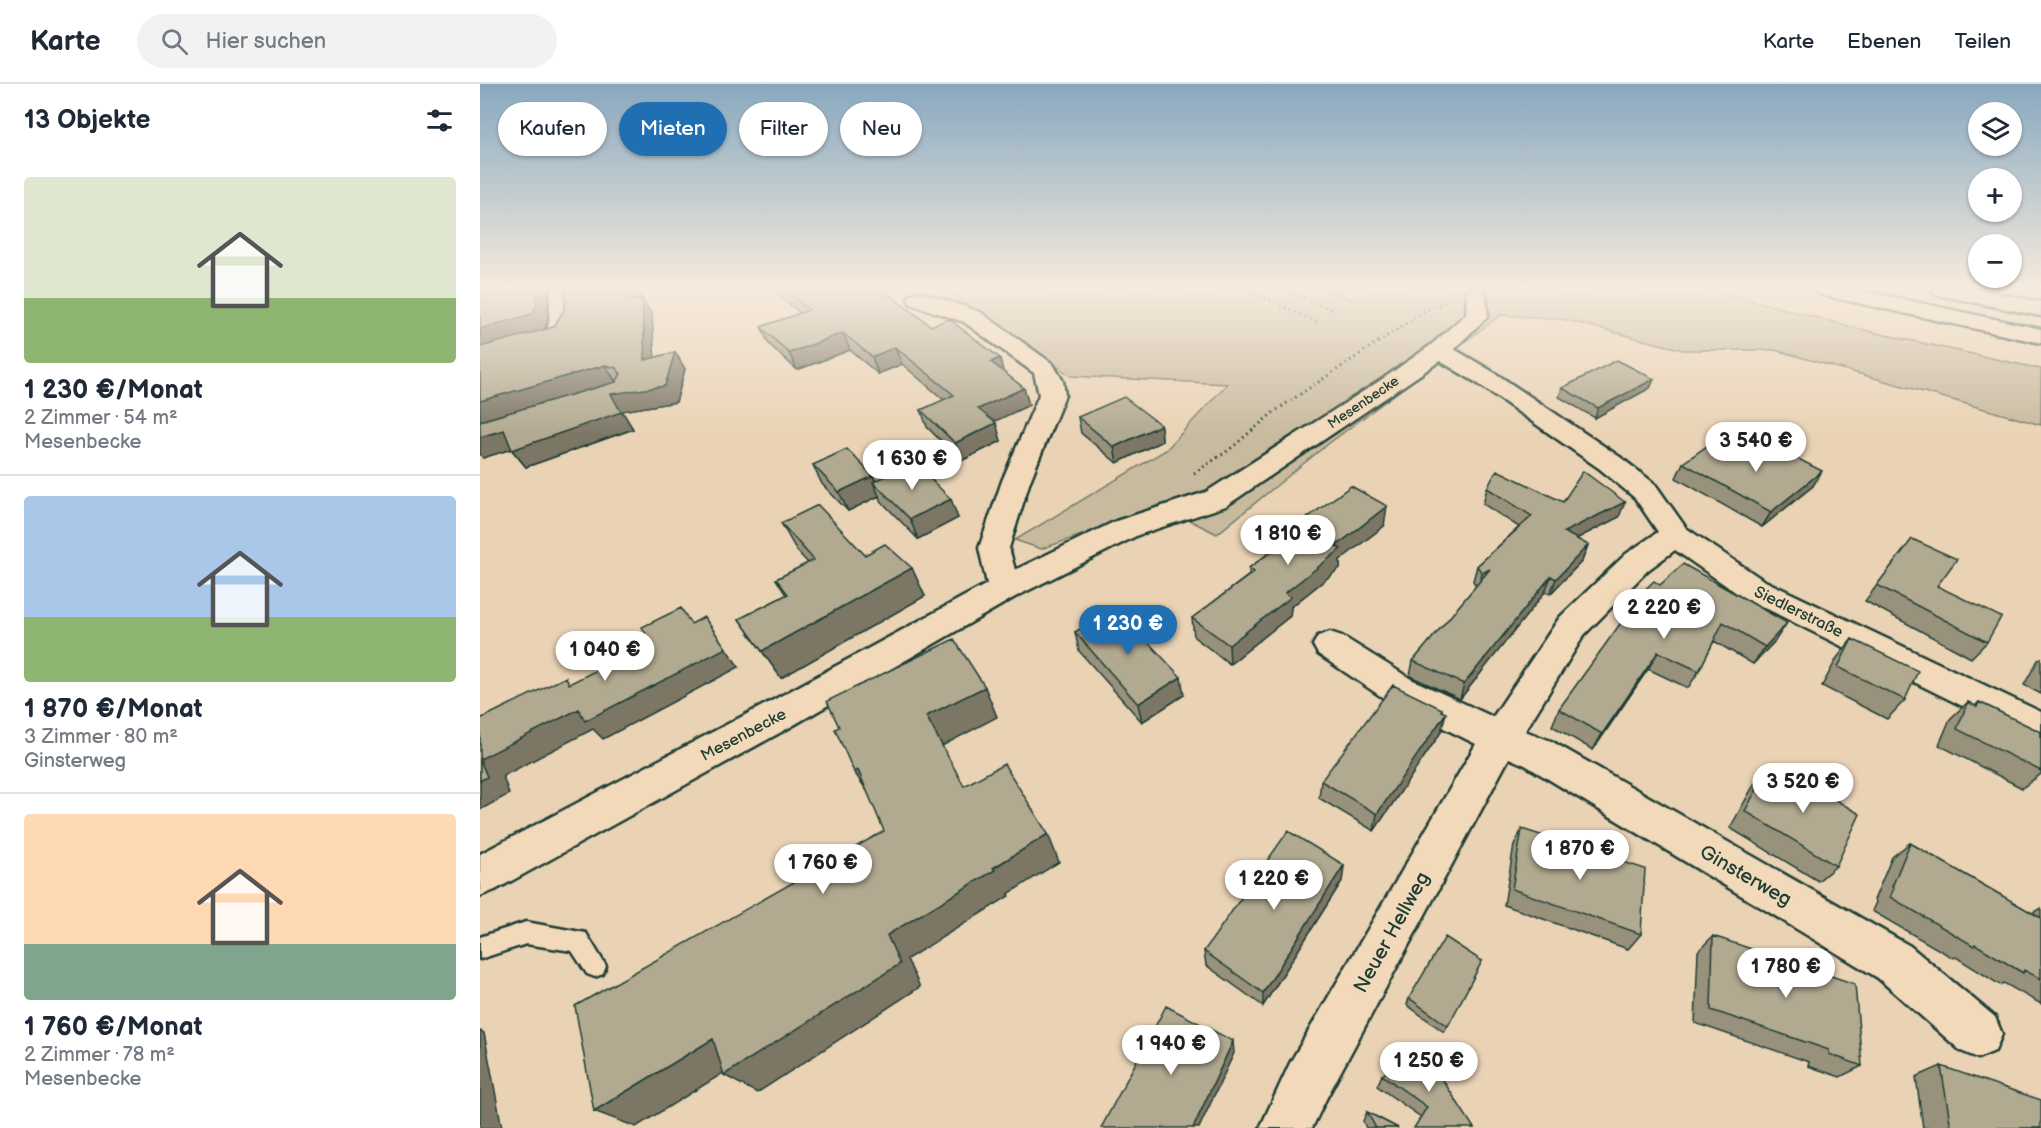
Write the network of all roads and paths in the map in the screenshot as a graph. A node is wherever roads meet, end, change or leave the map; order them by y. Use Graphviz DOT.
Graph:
graph roads {
  1 [pos="553,338"];
  2 [pos="1001,338"];
  3 [pos="1385,338"];
  4 [pos="1453,338"];
  5 [pos="1439,350"];
  6 [pos="480,359"];
  7 [pos="1190,475"];
  8 [pos="1675,535"];
  9 [pos="1004,589"];
  10 [pos="1329,645"];
  11 [pos="2041,729"];
  12 [pos="1500,738"];
  13 [pos="480,876"];
  14 [pos="480,948"];
  15 [pos="595,966"];
  16 [pos="1978,1034"];
  17 [pos="1286,1128"];
  1 -- 6 [label="main road"];
  2 -- 9 [label="main road"];
  3 -- 7 [label="path"];
  4 -- 5 [label="main road, Mesenbecke"];
  5 -- 8 [label="main road, Siedlerstraße"];
  5 -- 9 [label="main road, Mesenbecke"];
  8 -- 11 [label="main road, Siedlerstraße"];
  8 -- 12 [label="main road, Neuer Hellweg"];
  9 -- 13 [label="main road, Mesenbecke"];
  10 -- 12 [label="main road"];
  12 -- 16 [label="main road, Ginsterweg"];
  12 -- 17 [label="main road, Neuer Hellweg"];
  14 -- 15 [label="lane"];
}
